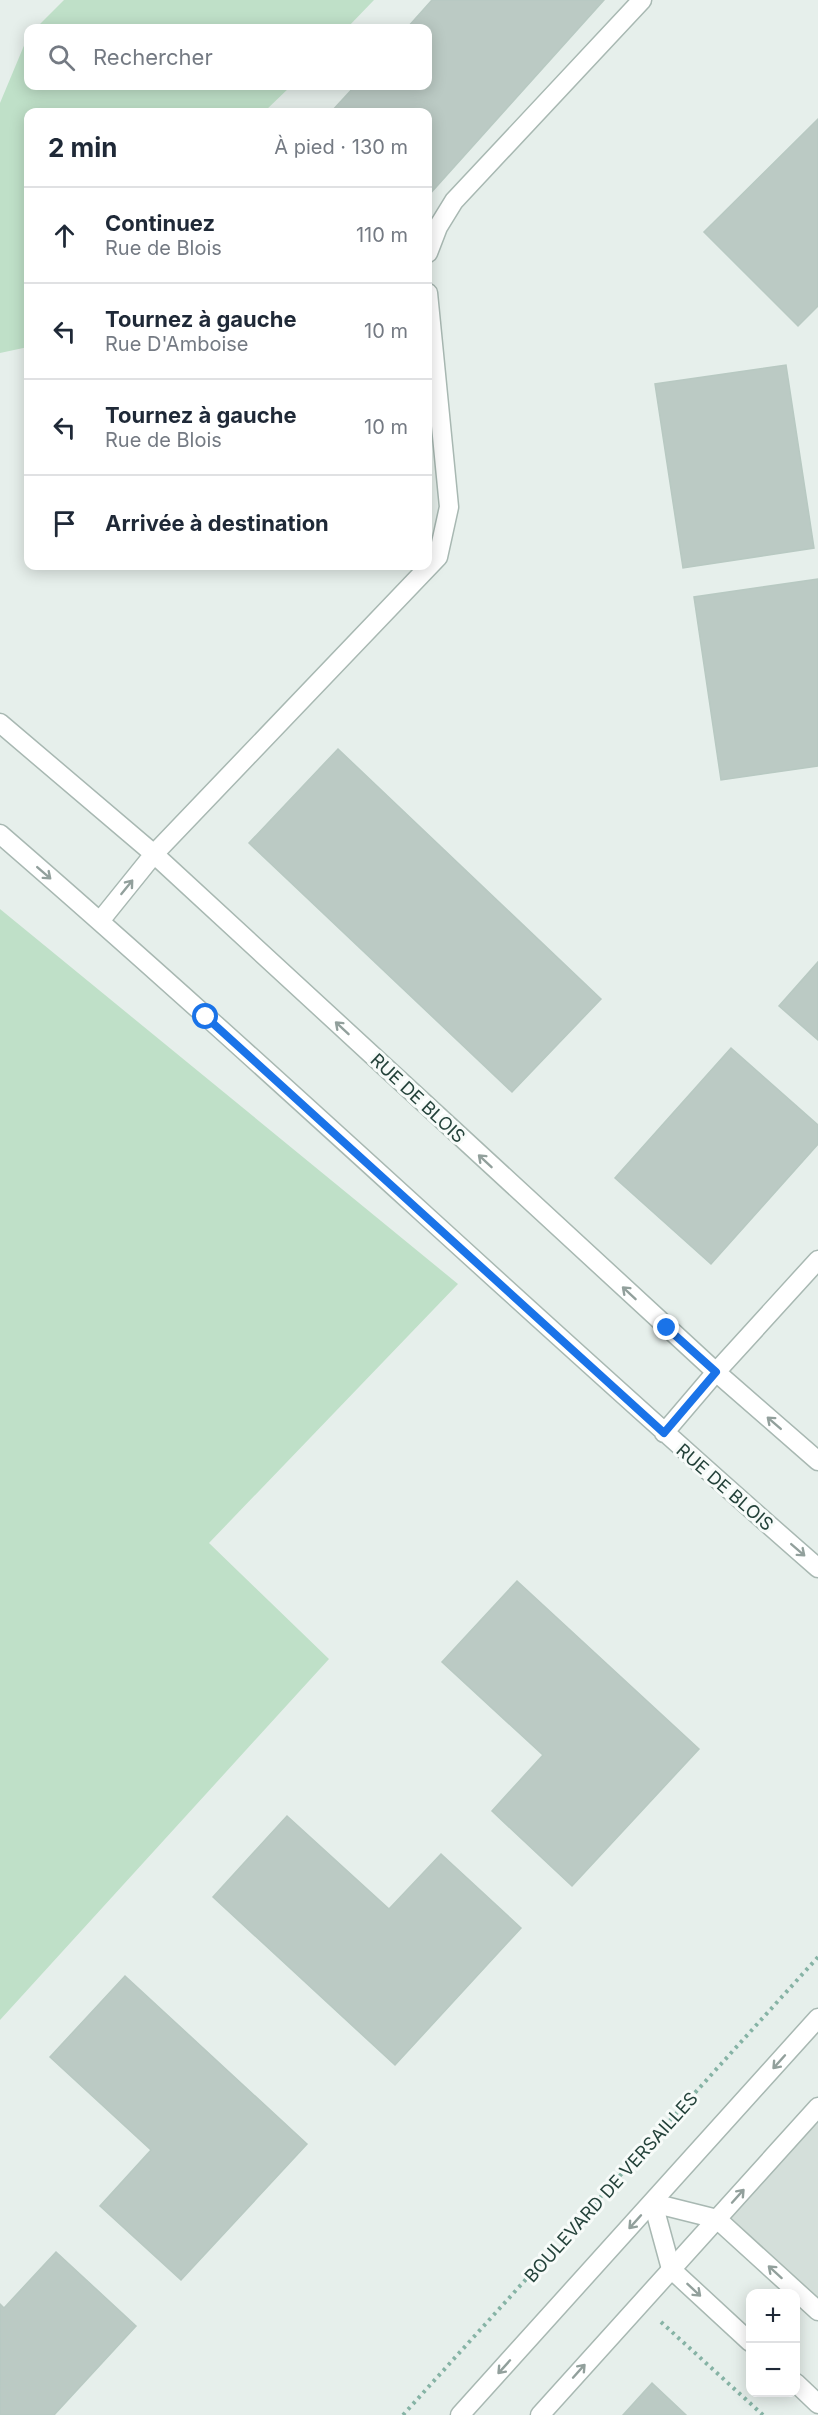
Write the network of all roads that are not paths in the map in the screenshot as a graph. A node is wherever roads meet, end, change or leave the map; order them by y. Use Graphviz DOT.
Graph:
graph roads {
  1 [pos="642,0"];
  2 [pos="432,243"];
  3 [pos="432,334"];
  4 [pos="432,563"];
  5 [pos="426,570"];
  6 [pos="0,723"];
  7 [pos="0,834"];
  8 [pos="154,854"];
  9 [pos="100,921"];
  10 [pos="818,1260"];
  11 [pos="716,1372"];
  12 [pos="664,1433"];
  13 [pos="818,1461"];
  14 [pos="818,1568"];
  15 [pos="818,2018"];
  16 [pos="818,2107"];
  17 [pos="653,2203"];
  18 [pos="717,2219"];
  19 [pos="672,2269"];
  20 [pos="818,2311"];
  21 [pos="746,2338"];
  22 [pos="800,2388"];
  23 [pos="818,2404"];
  24 [pos="460,2415"];
  25 [pos="540,2415"];
  1 -- 2 [label="street"];
  3 -- 4 [label="street"];
  5 -- 8 [label="street"];
  6 -- 8 [label="street, RUE DE BLOIS"];
  7 -- 9 [label="street, RUE DE BLOIS, one-way"];
  9 -- 8 [label="street, one-way"];
  11 -- 8 [label="street, RUE DE BLOIS, one-way"];
  9 -- 12 [label="street, RUE DE BLOIS"];
  10 -- 11 [label="street"];
  11 -- 12 [label="street"];
  13 -- 11 [label="street, RUE DE BLOIS, one-way"];
  12 -- 14 [label="street, RUE DE BLOIS, one-way"];
  15 -- 17 [label="street, one-way"];
  18 -- 16 [label="street, one-way"];
  17 -- 18 [label="street"];
  17 -- 19 [label="street"];
  17 -- 24 [label="street, one-way"];
  18 -- 19 [label="street"];
  20 -- 18 [label="street, one-way"];
  19 -- 21 [label="street, one-way"];
  25 -- 19 [label="street, one-way"];
  22 -- 23 [label="street"];
}
